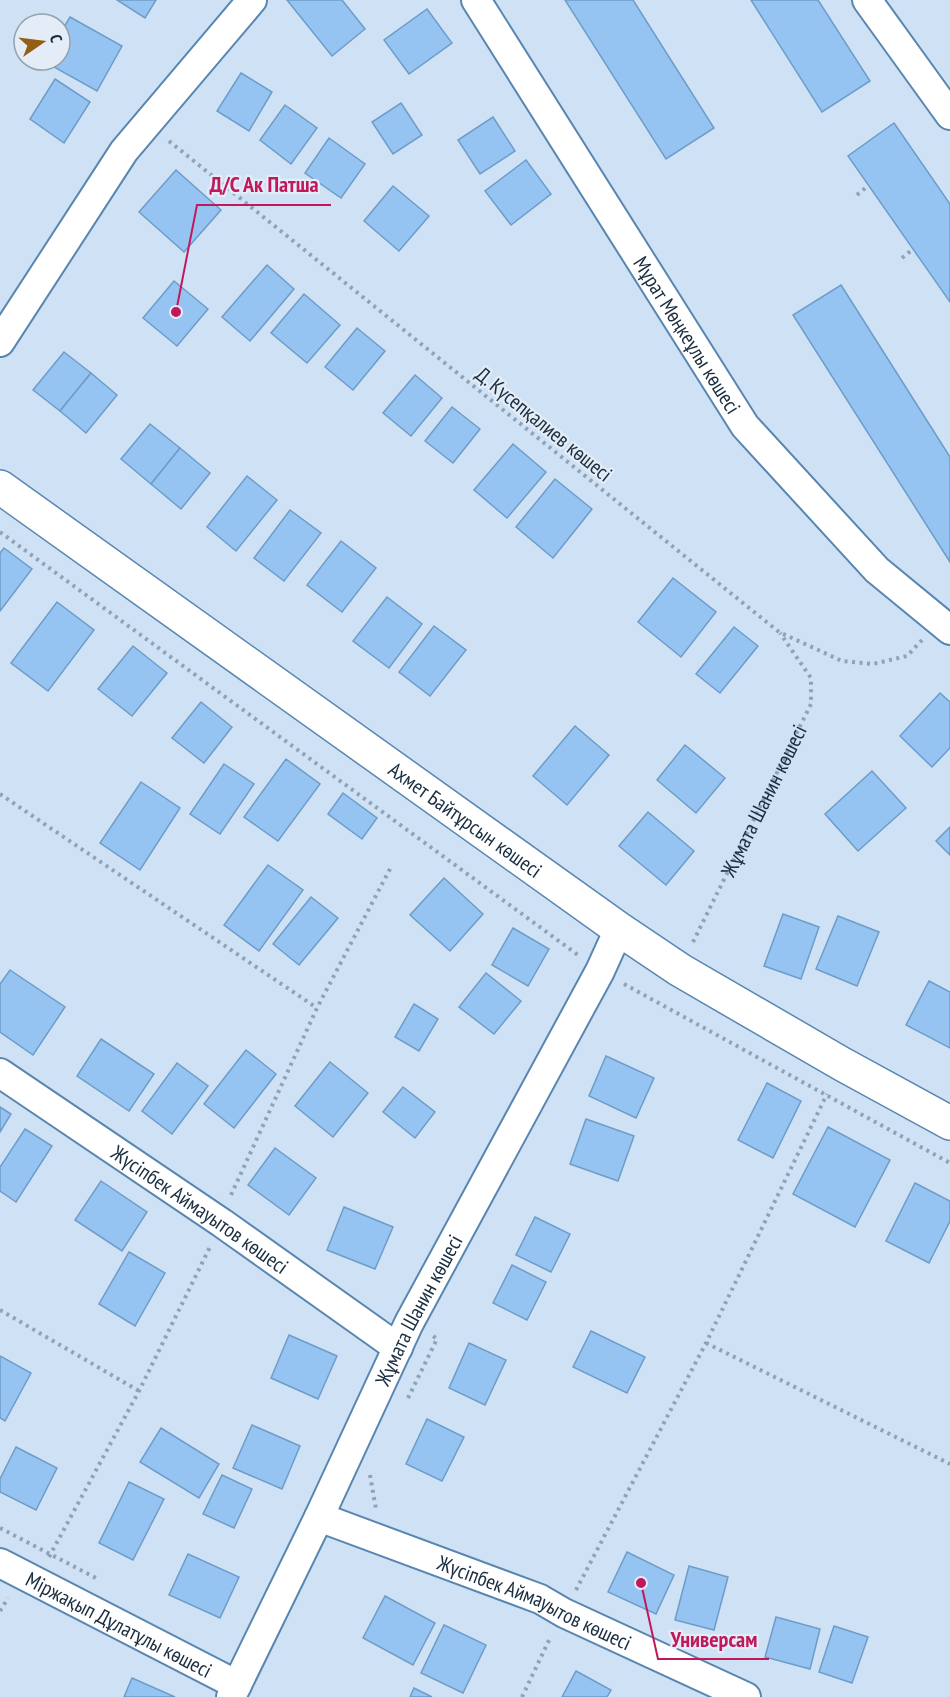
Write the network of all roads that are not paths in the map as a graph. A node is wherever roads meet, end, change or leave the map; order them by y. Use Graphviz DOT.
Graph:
graph roads {
  1 [pos="252,0"];
  2 [pos="476,0"];
  3 [pos="867,0"];
  4 [pos="950,115"];
  5 [pos="0,342"];
  6 [pos="0,487"];
  7 [pos="945,625"];
  8 [pos="620,929"];
  9 [pos="0,1073"];
  10 [pos="950,1123"];
  11 [pos="398,1348"];
  12 [pos="319,1517"];
  13 [pos="0,1563"];
  14 [pos="234,1691"];
  15 [pos="746,1697"];
  1 -- 5 [label="street"];
  2 -- 7 [label="street, Мұрат Мөңкеұлы көшесі"];
  3 -- 4 [label="street"];
  6 -- 8 [label="street, Ахмет Байтұрсын көшесі"];
  8 -- 10 [label="street, Ахмет Байтұрсын көшесі"];
  8 -- 11 [label="street, Жұмата Шанин көшесі"];
  9 -- 11 [label="street, Жүсіпбек Аймауытов көшесі"];
  11 -- 12 [label="street, Жұмата Шанин көшесі"];
  12 -- 14 [label="street, Жұмата Шанин көшесі"];
  12 -- 15 [label="street, Жүсіпбек Аймауытов көшесі"];
  13 -- 14 [label="street, Міржақып Дұлатұлы көшесі"];
}
